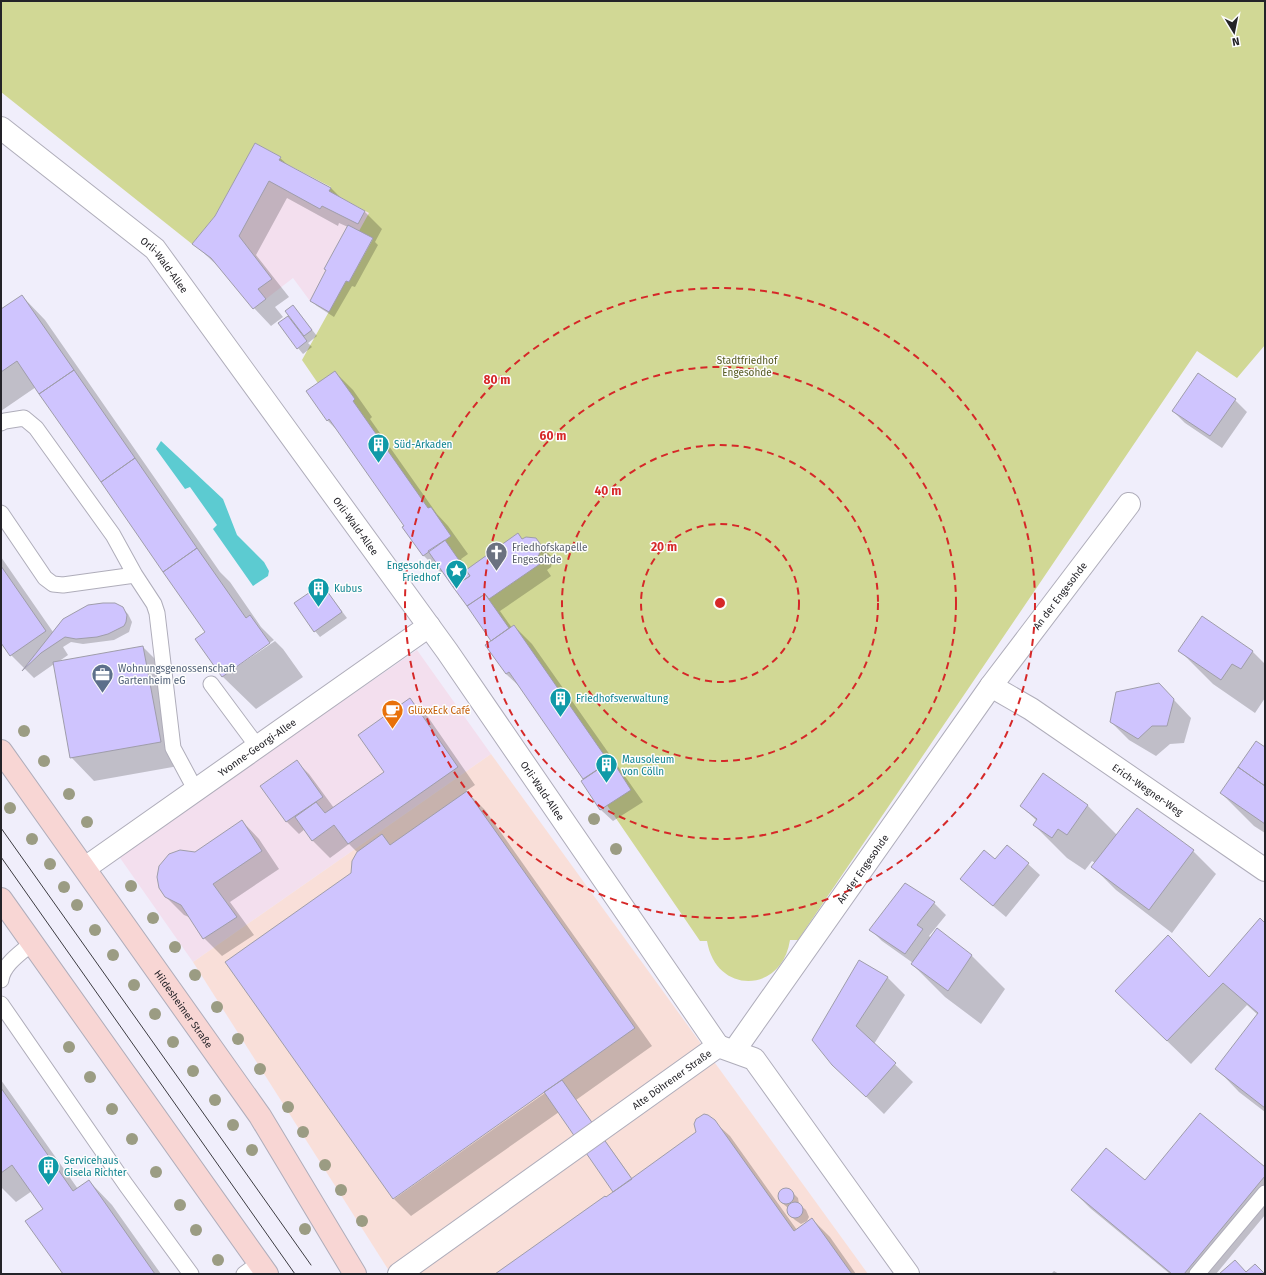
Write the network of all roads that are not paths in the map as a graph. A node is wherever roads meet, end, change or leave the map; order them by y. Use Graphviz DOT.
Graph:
graph roads {
  1 [pos="1,128"];
  2 [pos="1,423"];
  3 [pos="1129,504"];
  4 [pos="1,513"];
  5 [pos="135,575"];
  6 [pos="429,626"];
  7 [pos="212,684"];
  8 [pos="991,686"];
  9 [pos="257,746"];
  10 [pos="1,751"];
  11 [pos="195,789"];
  12 [pos="85,868"];
  13 [pos="1264,869"];
  14 [pos="1,899"];
  15 [pos="32,943"];
  16 [pos="1,980"];
  17 [pos="1,1004"];
  18 [pos="726,1049"];
  19 [pos="1265,1193"];
  20 [pos="257,1270"];
  21 [pos="191,1274"];
  22 [pos="356,1274"];
  23 [pos="399,1274"];
  24 [pos="908,1274"];
  25 [pos="1197,1274"];
  1 -- 6 [label="street, Orli-Wald-Allee"];
  2 -- 5 [label="lane"];
  3 -- 8 [label="street, An der Engesohde"];
  4 -- 5 [label="lane"];
  5 -- 11 [label="lane"];
  6 -- 9 [label="street, Yvonne-Georgi-Allee"];
  6 -- 18 [label="street, Orli-Wald-Allee"];
  7 -- 9 [label="lane"];
  8 -- 13 [label="street, Erich-Wegner-Weg"];
  8 -- 18 [label="street, An der Engesohde"];
  9 -- 11 [label="street, Yvonne-Georgi-Allee"];
  10 -- 12 [label="main road, Hildesheimer Straße"];
  11 -- 12 [label="street, Yvonne-Georgi-Allee"];
  12 -- 22 [label="main road, Hildesheimer Straße"];
  14 -- 15 [label="main road"];
  15 -- 16 [label="lane"];
  15 -- 20 [label="main road"];
  17 -- 21 [label="lane"];
  18 -- 23 [label="street, Alte Döhrener Straße"];
  18 -- 24 [label="street"];
  19 -- 25 [label="lane"];
}
